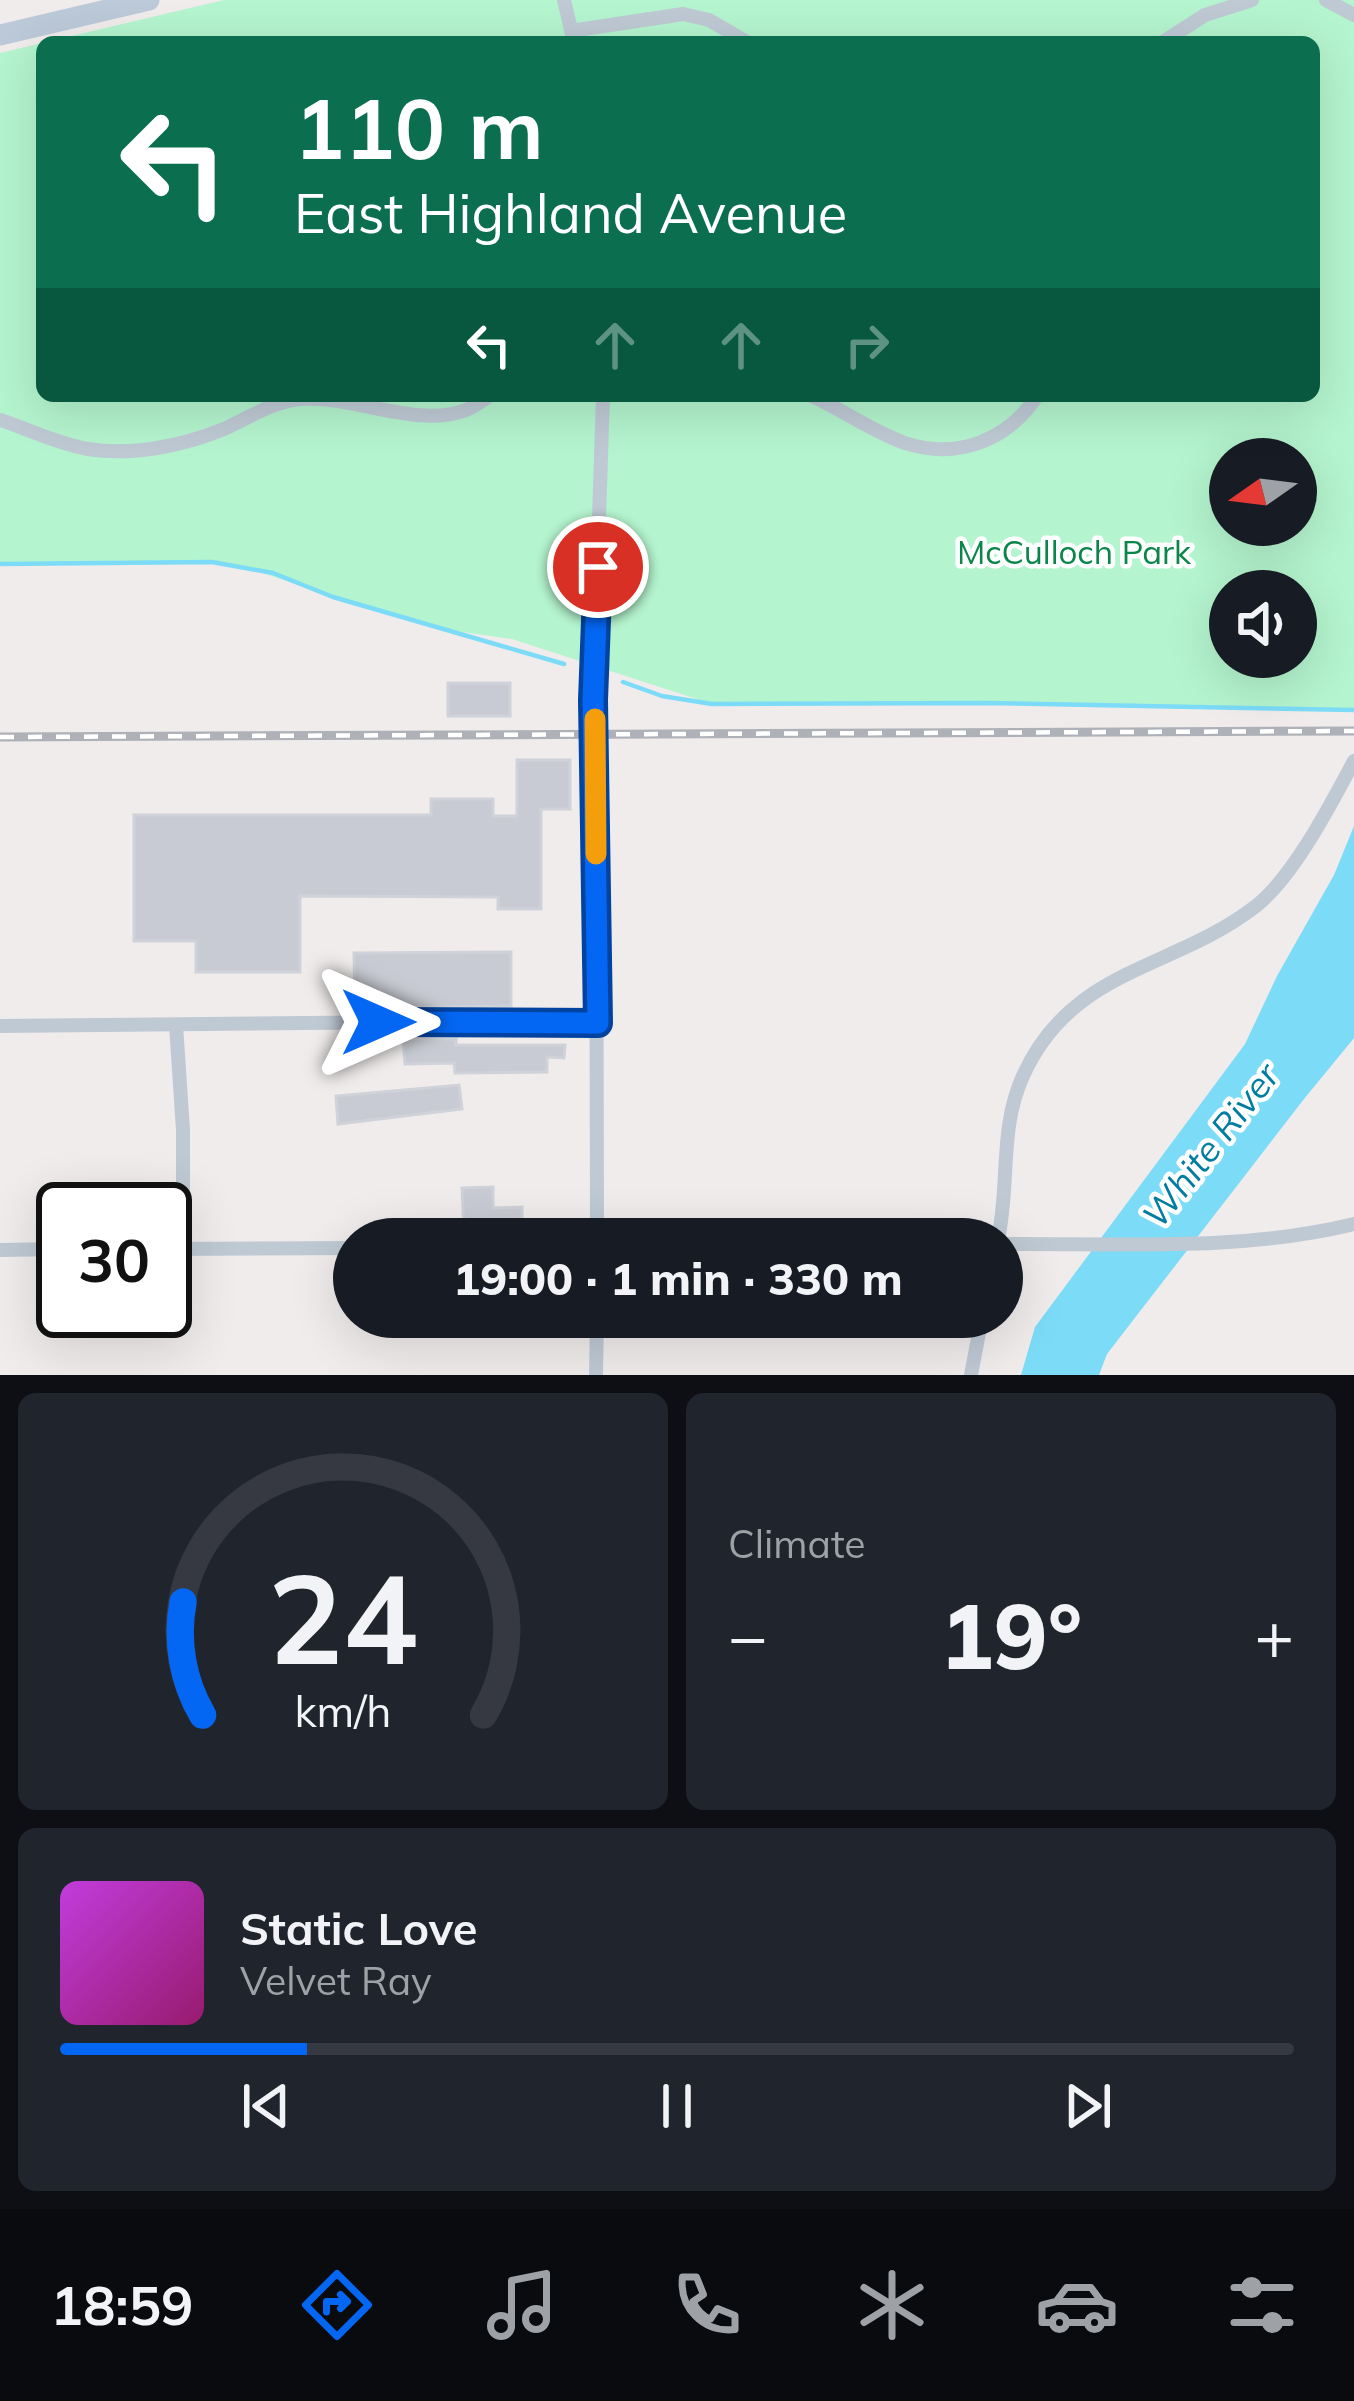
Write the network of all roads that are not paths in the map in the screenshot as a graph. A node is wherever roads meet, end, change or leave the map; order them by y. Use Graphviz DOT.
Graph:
graph roads {
  1 [pos="149,0"];
  2 [pos="564,0"];
  3 [pos="1252,0"];
  4 [pos="1326,0"];
  5 [pos="124,3"];
  6 [pos="1354,15"];
  7 [pos="0,35"];
  8 [pos="573,36"];
  9 [pos="736,36"];
  10 [pos="1171,36"];
  11 [pos="285,402"];
  12 [pos="347,402"];
  13 [pos="480,402"];
  14 [pos="604,402"];
  15 [pos="824,402"];
  16 [pos="1033,402"];
  17 [pos="0,420"];
  18 [pos="1354,761"];
  19 [pos="598,1023"];
  20 [pos="176,1025"];
  21 [pos="0,1026"];
  22 [pos="183,1182"];
  23 [pos="597,1218"];
  24 [pos="1002,1218"];
  25 [pos="1354,1224"];
  26 [pos="1023,1243"];
  27 [pos="333,1248"];
  28 [pos="36,1249"];
  29 [pos="192,1249"];
  30 [pos="0,1250"];
  31 [pos="597,1338"];
  32 [pos="978,1338"];
  33 [pos="596,1375"];
  34 [pos="971,1375"];
  1 -- 5 [label="main road"];
  2 -- 8 [label="street"];
  3 -- 10 [label="street"];
  4 -- 6 [label="street"];
  5 -- 7 [label="main road"];
  8 -- 9 [label="street"];
  11 -- 17 [label="street"];
  12 -- 13 [label="street"];
  14 -- 19 [label="street"];
  15 -- 16 [label="street"];
  18 -- 24 [label="street"];
  19 -- 20 [label="street"];
  19 -- 23 [label="street"];
  20 -- 21 [label="street"];
  20 -- 22 [label="street"];
  25 -- 26 [label="street"];
  27 -- 29 [label="street"];
  28 -- 30 [label="street"];
  31 -- 33 [label="street"];
  32 -- 34 [label="street"];
}
